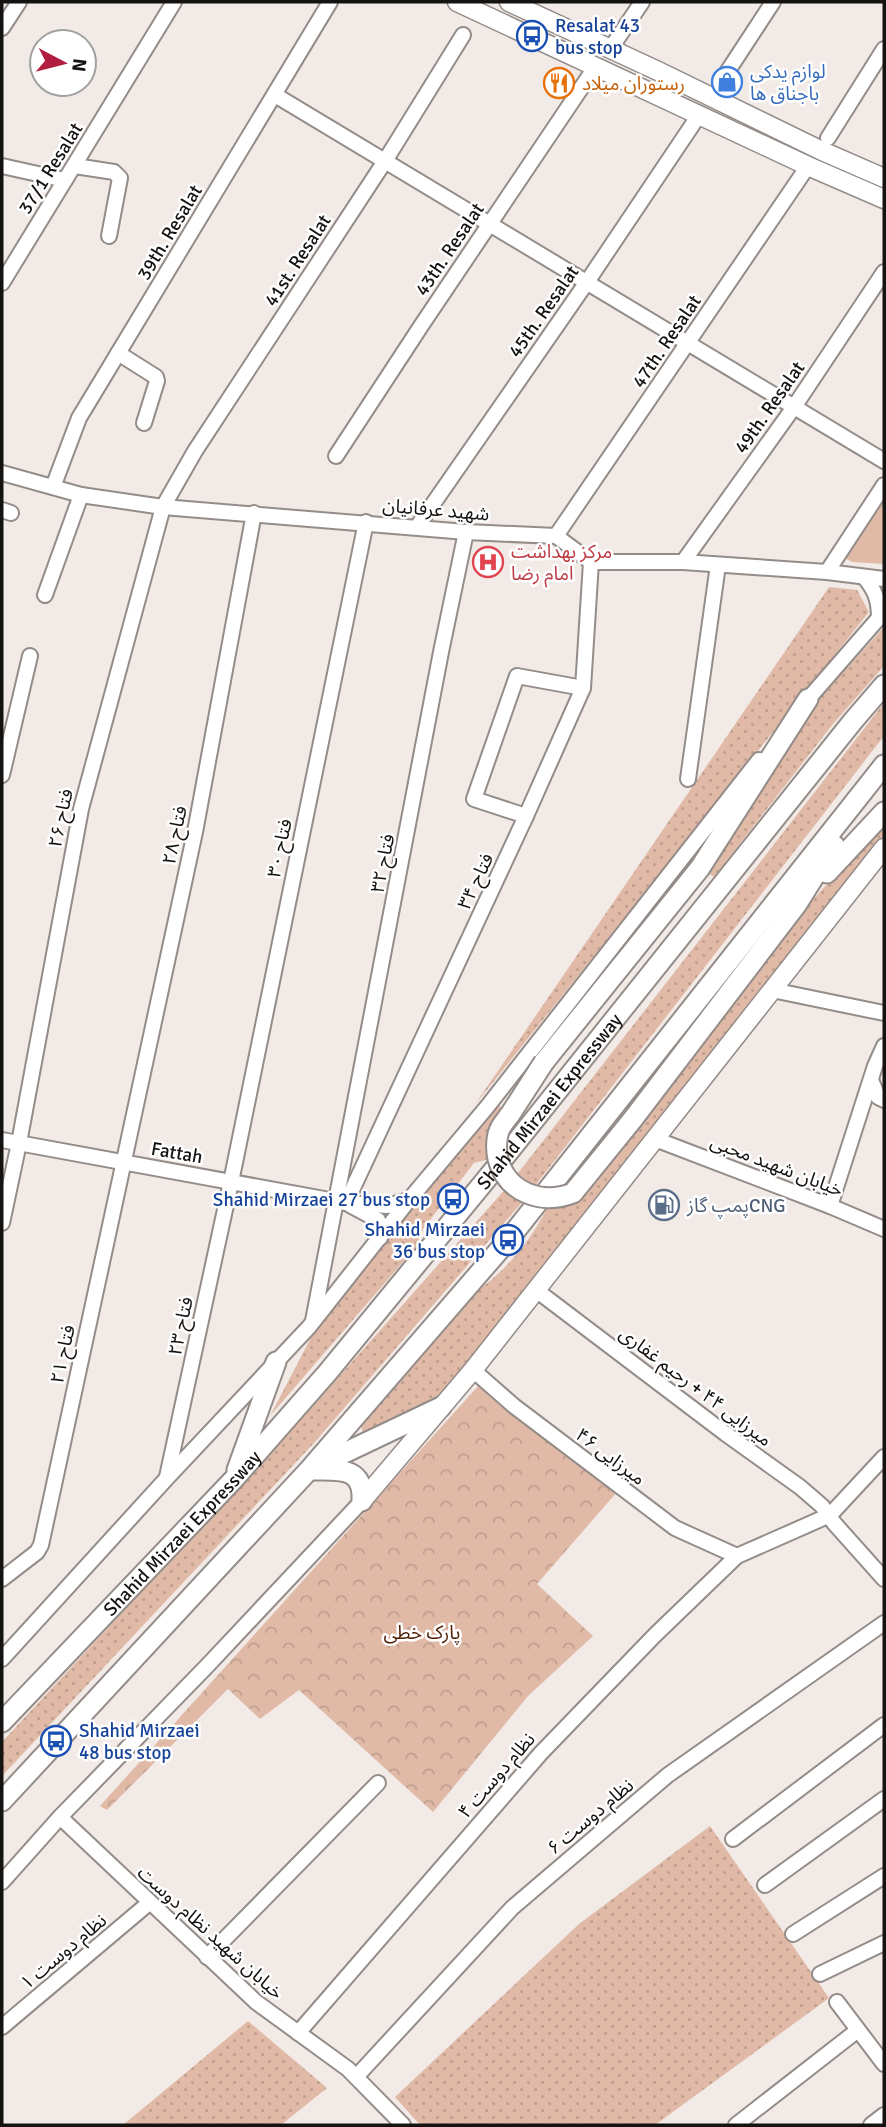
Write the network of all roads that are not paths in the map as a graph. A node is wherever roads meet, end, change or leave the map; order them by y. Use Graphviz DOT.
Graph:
graph roads {
  1 [pos="19,2"];
  2 [pos="174,2"];
  3 [pos="330,2"];
  4 [pos="509,2"];
  5 [pos="642,2"];
  6 [pos="773,2"];
  7 [pos="464,3"];
  8 [pos="2,28"];
  9 [pos="463,35"];
  10 [pos="611,48"];
  11 [pos="884,49"];
  12 [pos="596,66"];
  13 [pos="720,83"];
  14 [pos="275,94"];
  15 [pos="699,115"];
  16 [pos="828,138"];
  17 [pos="385,161"];
  18 [pos="2,166"];
  19 [pos="75,166"];
  20 [pos="808,166"];
  21 [pos="884,178"];
  22 [pos="65,180"];
  23 [pos="884,199"];
  24 [pos="884,213"];
  25 [pos="489,224"];
  26 [pos="109,236"];
  27 [pos="884,272"];
  28 [pos="586,282"];
  29 [pos="2,283"];
  30 [pos="687,343"];
  31 [pos="118,353"];
  32 [pos="794,407"];
  33 [pos="144,424"];
  34 [pos="337,456"];
  35 [pos="884,461"];
  36 [pos="2,473"];
  37 [pos="884,485"];
  38 [pos="53,487"];
  39 [pos="81,495"];
  40 [pos="163,506"];
  41 [pos="254,513"];
  42 [pos="366,523"];
  43 [pos="416,527"];
  44 [pos="466,532"];
  45 [pos="556,536"];
  46 [pos="592,562"];
  47 [pos="682,562"];
  48 [pos="718,565"];
  49 [pos="827,572"];
  50 [pos="864,577"];
  51 [pos="884,579"];
  52 [pos="45,595"];
  53 [pos="882,615"];
  54 [pos="30,656"];
  55 [pos="884,685"];
  56 [pos="583,688"];
  57 [pos="808,699"];
  58 [pos="883,766"];
  59 [pos="2,775"];
  60 [pos="688,779"];
  61 [pos="884,812"];
  62 [pos="526,816"];
  63 [pos="884,848"];
  64 [pos="797,904"];
  65 [pos="772,990"];
  66 [pos="884,1013"];
  67 [pos="884,1046"];
  68 [pos="871,1080"];
  69 [pos="884,1100"];
  70 [pos="2,1139"];
  71 [pos="655,1139"];
  72 [pos="19,1143"];
  73 [pos="123,1162"];
  74 [pos="231,1182"];
  75 [pos="409,1200"];
  76 [pos="341,1202"];
  77 [pos="830,1206"];
  78 [pos="2,1223"];
  79 [pos="884,1229"];
  80 [pos="380,1238"];
  81 [pos="536,1290"];
  82 [pos="313,1323"];
  83 [pos="276,1362"];
  84 [pos="473,1370"];
  85 [pos="441,1407"];
  86 [pos="884,1457"];
  87 [pos="309,1470"];
  88 [pos="167,1478"];
  89 [pos="234,1479"];
  90 [pos="362,1501"];
  91 [pos="830,1515"];
  92 [pos="737,1556"];
  93 [pos="2,1579"];
  94 [pos="884,1579"];
  95 [pos="884,1623"];
  96 [pos="2,1659"];
  97 [pos="2,1722"];
  98 [pos="884,1725"];
  99 [pos="378,1783"];
  100 [pos="884,1799"];
  101 [pos="2,1801"];
  102 [pos="60,1817"];
  103 [pos="733,1839"];
  104 [pos="884,1876"];
  105 [pos="2,1882"];
  106 [pos="765,1885"];
  107 [pos="149,1903"];
  108 [pos="793,1934"];
  109 [pos="884,1943"];
  110 [pos="207,1957"];
  111 [pos="820,1975"];
  112 [pos="837,2002"];
  113 [pos="2,2027"];
  114 [pos="858,2030"];
  115 [pos="298,2033"];
  116 [pos="879,2048"];
  117 [pos="884,2064"];
  118 [pos="356,2077"];
  119 [pos="884,2115"];
  120 [pos="403,2125"];
  121 [pos="736,2125"];
  122 [pos="871,2125"];
  1 -- 8 [label="street"];
  2 -- 19 [label="street, 37/1 Resalat"];
  3 -- 14 [label="street, 39th. Resalat"];
  4 -- 10 [label="main road"];
  5 -- 10 [label="street"];
  6 -- 13 [label="street"];
  7 -- 12 [label="main road"];
  9 -- 17 [label="street, 41st. Resalat"];
  10 -- 21 [label="main road"];
  11 -- 16 [label="street"];
  12 -- 15 [label="main road"];
  12 -- 25 [label="street, 43th. Resalat"];
  14 -- 17 [label="street"];
  14 -- 31 [label="street, 39th. Resalat"];
  15 -- 20 [label="main road"];
  15 -- 28 [label="street, 45th. Resalat"];
  17 -- 25 [label="street"];
  17 -- 40 [label="street, 41st. Resalat"];
  18 -- 22 [label="street"];
  19 -- 22 [label="street, 37/1 Resalat"];
  19 -- 26 [label="street"];
  20 -- 23 [label="main road"];
  20 -- 24 [label="main road"];
  20 -- 30 [label="street, 47th. Resalat"];
  22 -- 29 [label="street, 37/1 Resalat"];
  25 -- 28 [label="street"];
  25 -- 34 [label="street, 43th. Resalat"];
  27 -- 32 [label="street, 49th. Resalat"];
  28 -- 30 [label="street"];
  28 -- 43 [label="street, 45th. Resalat"];
  30 -- 32 [label="street"];
  30 -- 45 [label="street, 47th. Resalat"];
  31 -- 33 [label="street"];
  31 -- 38 [label="street, 39th. Resalat"];
  32 -- 35 [label="street"];
  32 -- 47 [label="street, 49th. Resalat"];
  36 -- 38 [label="street, شهید عرفانیان"];
  37 -- 49 [label="street"];
  38 -- 39 [label="street, شهید عرفانیان"];
  39 -- 40 [label="street, شهید عرفانیان"];
  39 -- 52 [label="street"];
  40 -- 41 [label="street, شهید عرفانیان"];
  40 -- 72 [label="street, فتاح ۲۶"];
  41 -- 42 [label="street, شهید عرفانیان"];
  41 -- 73 [label="street, فتاح ۲۸"];
  42 -- 43 [label="street, شهید عرفانیان"];
  42 -- 74 [label="street, فتاح ۳۰"];
  43 -- 44 [label="street, شهید عرفانیان"];
  44 -- 45 [label="street, شهید عرفانیان"];
  44 -- 76 [label="street, فتاح ۳۲"];
  45 -- 46 [label="street"];
  46 -- 47 [label="street"];
  46 -- 56 [label="street, فتاح ۳۴"];
  47 -- 48 [label="street"];
  48 -- 49 [label="street"];
  48 -- 60 [label="street"];
  49 -- 50 [label="street"];
  50 -- 51 [label="street"];
  50 -- 53 [label="street"];
  53 -- 57 [label="street"];
  54 -- 59 [label="street"];
  55 -- 89 [label="highway, Shahid Mirzaei Expressway"];
  56 -- 62 [label="street, فتاح ۳۴"];
  56 -- 62 [label="street"];
  57 -- 64 [label="highway, bridge"];
  57 -- 75 [label="street"];
  58 -- 64 [label="highway"];
  58 -- 87 [label="highway"];
  61 -- 64 [label="highway"];
  62 -- 76 [label="street, فتاح ۳۴"];
  63 -- 65 [label="main road"];
  65 -- 66 [label="street"];
  65 -- 71 [label="main road"];
  67 -- 68 [label="street"];
  68 -- 69 [label="street"];
  68 -- 77 [label="street"];
  70 -- 72 [label="street, Fattah"];
  71 -- 77 [label="street, خیابان شهید محبی"];
  71 -- 81 [label="main road"];
  72 -- 73 [label="street, Fattah"];
  72 -- 78 [label="street, فتاح ۲۶"];
  73 -- 74 [label="street, Fattah"];
  73 -- 93 [label="street, فتاح ۲۱"];
  74 -- 76 [label="street, Fattah"];
  74 -- 88 [label="street, فتاح ۲۳"];
  75 -- 76 [label="street, Fattah"];
  75 -- 80 [label="street"];
  76 -- 80 [label="street, Fattah"];
  76 -- 82 [label="street"];
  77 -- 79 [label="street, خیابان شهید محبی"];
  80 -- 82 [label="street"];
  81 -- 84 [label="main road"];
  81 -- 91 [label="street, میرزایی ۴۴ + رحیم غفاری"];
  82 -- 83 [label="street"];
  83 -- 88 [label="street"];
  83 -- 89 [label="highway"];
  84 -- 85 [label="main road"];
  84 -- 92 [label="street, میرزایی ۴۶"];
  85 -- 87 [label="highway"];
  85 -- 90 [label="main road"];
  86 -- 91 [label="street"];
  87 -- 90 [label="highway"];
  87 -- 101 [label="highway"];
  88 -- 96 [label="street"];
  89 -- 97 [label="highway, Shahid Mirzaei Expressway"];
  90 -- 102 [label="street"];
  91 -- 92 [label="street"];
  91 -- 94 [label="street, میرزایی ۴۴ + رحیم غفاری"];
  92 -- 115 [label="street, نظام دوست ۴"];
  95 -- 118 [label="street, نظام دوست ۶"];
  98 -- 103 [label="street"];
  99 -- 110 [label="street"];
  100 -- 106 [label="street"];
  102 -- 105 [label="street"];
  102 -- 107 [label="street, خیابان شهید نظام دوست"];
  104 -- 108 [label="street"];
  107 -- 110 [label="street, خیابان شهید نظام دوست"];
  107 -- 113 [label="street, نظام دوست ۱"];
  109 -- 111 [label="street"];
  110 -- 115 [label="street, خیابان شهید نظام دوست"];
  112 -- 114 [label="street"];
  114 -- 116 [label="street"];
  114 -- 121 [label="street"];
  115 -- 118 [label="street, خیابان شهید نظام دوست"];
  116 -- 117 [label="street"];
  118 -- 120 [label="street, خیابان شهید نظام دوست"];
  119 -- 122 [label="street"];
}
